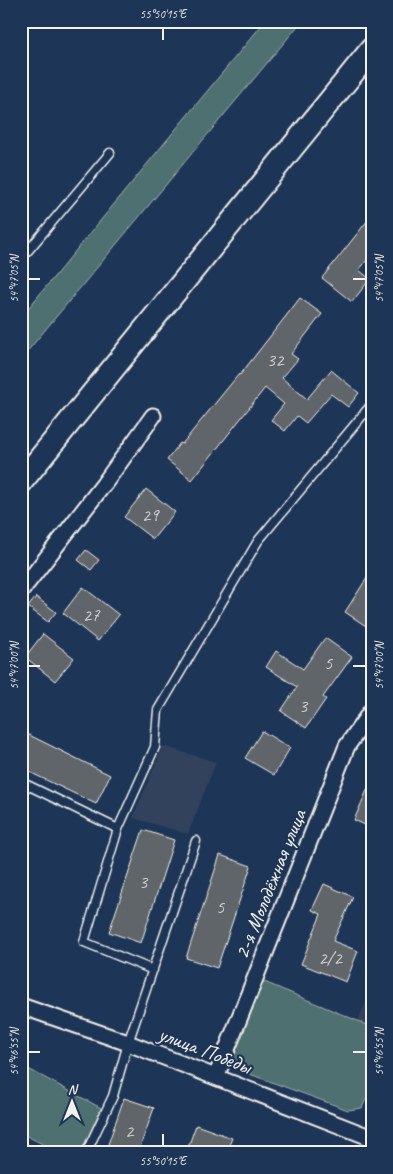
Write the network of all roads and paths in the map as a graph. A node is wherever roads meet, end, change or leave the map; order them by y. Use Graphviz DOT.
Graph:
graph roads {
  1 [pos="372,49"];
  2 [pos="110,153"];
  3 [pos="21,259"];
  4 [pos="372,404"];
  5 [pos="153,416"];
  6 [pos="21,482"];
  7 [pos="21,591"];
  8 [pos="372,710"];
  9 [pos="21,782"];
  10 [pos="118,829"];
  11 [pos="196,841"];
  12 [pos="153,970"];
  13 [pos="21,1006"];
  14 [pos="128,1043"];
  15 [pos="216,1077"];
  16 [pos="372,1138"];
  17 [pos="86,1153"];
  1 -- 6 [label="main road"];
  2 -- 3 [label="lane"];
  4 -- 10 [label="lane"];
  5 -- 7 [label="street"];
  8 -- 15 [label="street, 2-я Молодёжная улица"];
  9 -- 10 [label="lane"];
  10 -- 12 [label="lane"];
  11 -- 12 [label="lane"];
  12 -- 14 [label="lane"];
  13 -- 14 [label="street, улица Победы"];
  14 -- 15 [label="street, улица Победы"];
  14 -- 17 [label="lane"];
  15 -- 16 [label="street, улица Победы"];
}
